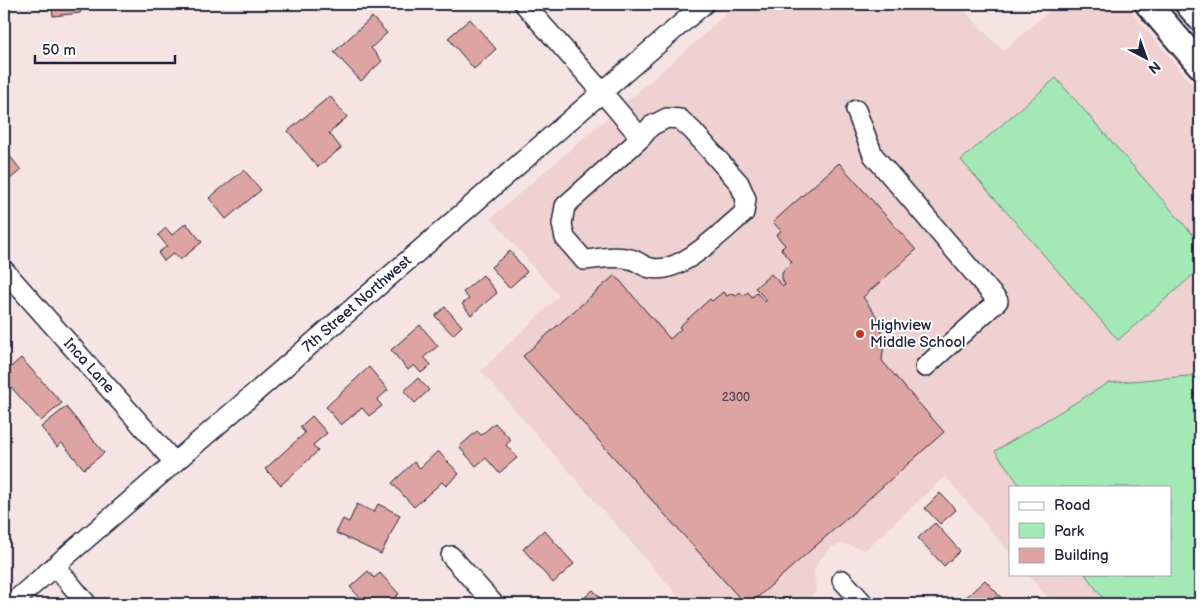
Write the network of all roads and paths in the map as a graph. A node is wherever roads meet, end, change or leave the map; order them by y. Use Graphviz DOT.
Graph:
graph roads {
  1 [pos="524,4"];
  2 [pos="704,4"];
  3 [pos="1148,4"];
  4 [pos="1188,4"];
  5 [pos="1200,18"];
  6 [pos="1200,65"];
  7 [pos="602,92"];
  8 [pos="856,110"];
  9 [pos="640,138"];
  10 [pos="4,270"];
  11 [pos="925,367"];
  12 [pos="174,462"];
  13 [pos="451,556"];
  14 [pos="55,566"];
  15 [pos="842,580"];
  16 [pos="10,604"];
  17 [pos="87,604"];
  18 [pos="494,604"];
  19 [pos="864,604"];
  1 -- 7 [label="street"];
  2 -- 7 [label="street, 7th Street Northwest"];
  3 -- 6 [label="main road"];
  4 -- 5 [label="main road"];
  7 -- 9 [label="street"];
  7 -- 12 [label="street, 7th Street Northwest"];
  8 -- 11 [label="street"];
  9 -- 9 [label="street"];
  10 -- 12 [label="street, Inca Lane"];
  12 -- 14 [label="street, 7th Street Northwest"];
  13 -- 18 [label="street"];
  14 -- 16 [label="street, 7th Street Northwest"];
  14 -- 17 [label="street"];
  15 -- 19 [label="street"];
}
